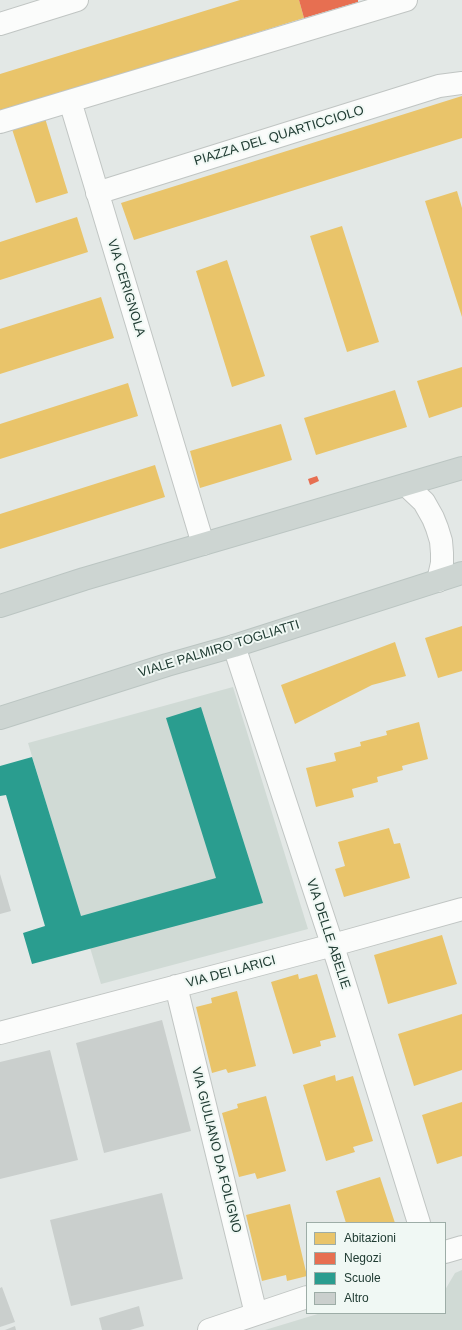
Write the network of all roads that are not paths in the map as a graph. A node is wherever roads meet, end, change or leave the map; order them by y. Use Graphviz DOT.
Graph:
graph roads {
  1 [pos="77,0"];
  2 [pos="406,0"];
  3 [pos="0,24"];
  4 [pos="462,83"];
  5 [pos="70,101"];
  6 [pos="0,122"];
  7 [pos="97,193"];
  8 [pos="462,468"];
  9 [pos="406,485"];
  10 [pos="203,544"];
  11 [pos="462,573"];
  12 [pos="438,580"];
  13 [pos="0,606"];
  14 [pos="234,646"];
  15 [pos="0,718"];
  16 [pos="462,909"];
  17 [pos="332,945"];
  18 [pos="176,986"];
  19 [pos="0,1033"];
  20 [pos="419,1222"];
  21 [pos="462,1246"];
  22 [pos="446,1252"];
  23 [pos="306,1297"];
  24 [pos="256,1314"];
  25 [pos="209,1330"];
  1 -- 3 [label="street"];
  2 -- 5 [label="street"];
  4 -- 7 [label="street, PIAZZA DEL QUARTICCIOLO"];
  5 -- 6 [label="street"];
  5 -- 7 [label="street, VIA CERIGNOLA"];
  7 -- 10 [label="street, VIA CERIGNOLA"];
  8 -- 9 [label="main road"];
  9 -- 10 [label="main road"];
  9 -- 12 [label="street"];
  10 -- 13 [label="main road"];
  11 -- 12 [label="main road, VIALE PALMIRO TOGLIATTI"];
  12 -- 14 [label="main road, VIALE PALMIRO TOGLIATTI"];
  14 -- 15 [label="main road, VIALE PALMIRO TOGLIATTI"];
  14 -- 17 [label="street, VIA DELLE ABELIE"];
  16 -- 17 [label="street, VIA DEI LARICI"];
  17 -- 18 [label="street, VIA DEI LARICI"];
  17 -- 20 [label="street, VIA DELLE ABELIE"];
  18 -- 19 [label="street, VIA DEI LARICI"];
  18 -- 24 [label="street, VIA GIULIANO DA FOLIGNO"];
  21 -- 22 [label="street"];
  23 -- 24 [label="street"];
  24 -- 25 [label="street"];
}
